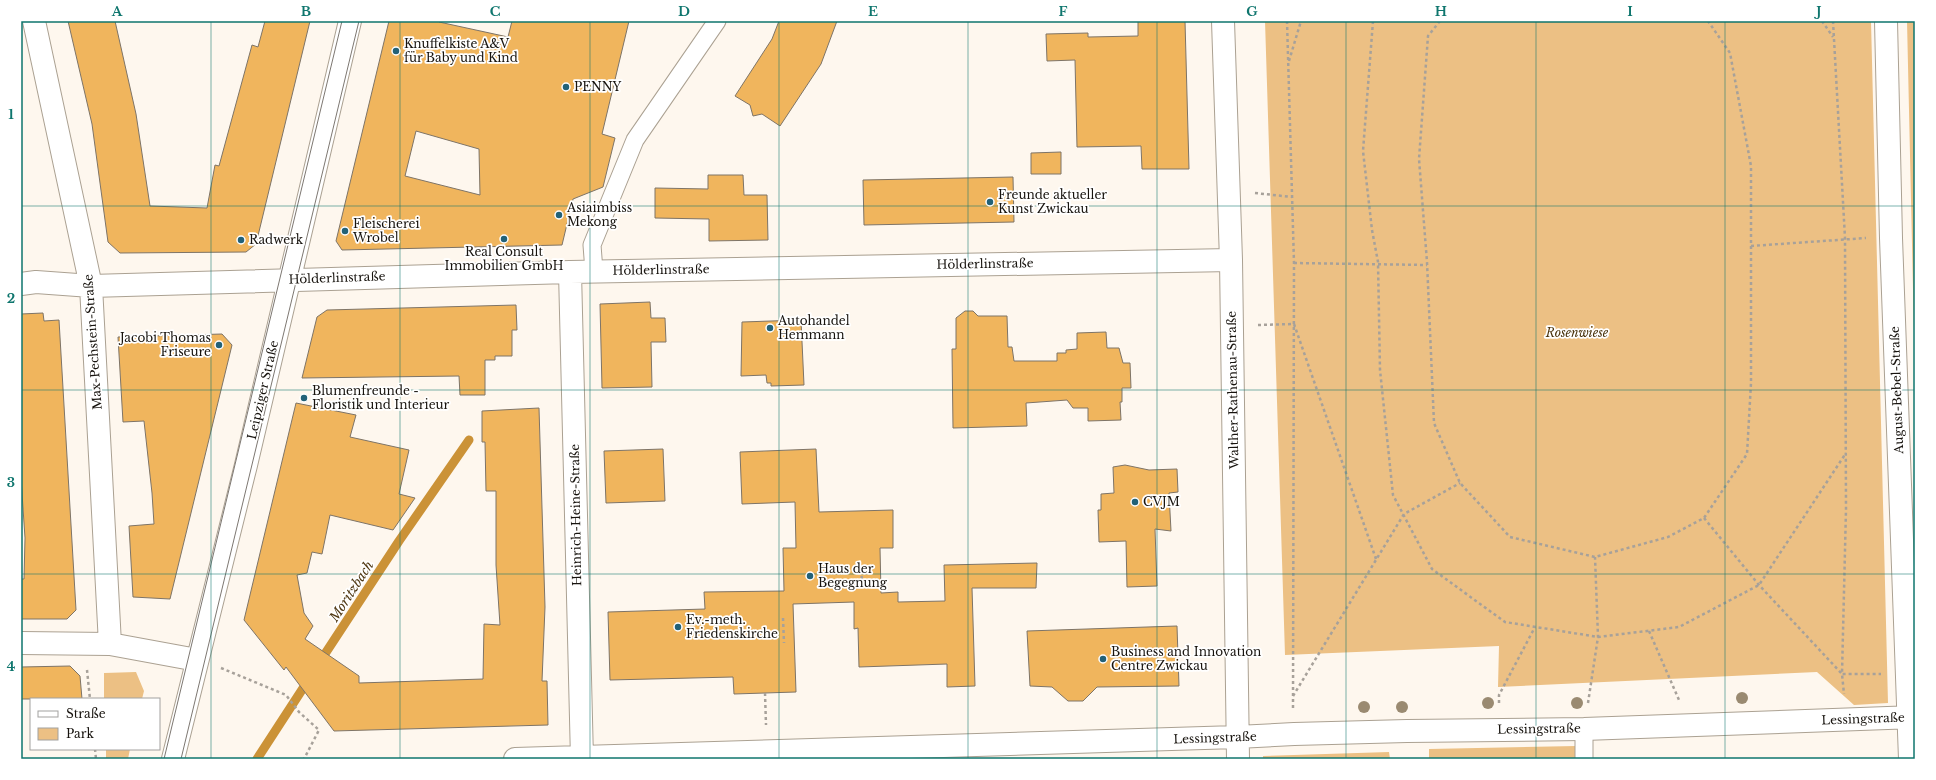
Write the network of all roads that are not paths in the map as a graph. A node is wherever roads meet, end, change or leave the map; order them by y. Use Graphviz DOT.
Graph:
graph roads {
  1 [pos="34,21"];
  2 [pos="350,21"];
  3 [pos="717,21"];
  4 [pos="1223,21"];
  5 [pos="1886,21"];
  6 [pos="1231,260"];
  7 [pos="594,271"];
  8 [pos="570,272"];
  9 [pos="288,280"];
  10 [pos="21,284"];
  11 [pos="92,286"];
  12 [pos="21,643"];
  13 [pos="110,644"];
  14 [pos="197,660"];
  15 [pos="1912,717"];
  16 [pos="1584,729"];
  17 [pos="1237,737"];
  18 [pos="582,758"];
  19 [pos="173,759"];
  20 [pos="515,759"];
  21 [pos="1238,759"];
  22 [pos="1584,759"];
  23 [pos="1910,759"];
  1 -- 11 [label="street, Max-Pechstein-Straße"];
  2 -- 9 [label="street, Leipziger Straße"];
  3 -- 7 [label="lane"];
  4 -- 6 [label="street, Walther-Rathenau-Straße"];
  5 -- 15 [label="street, August-Bebel-Straße"];
  6 -- 7 [label="street, Hölderlinstraße"];
  6 -- 17 [label="street, Walther-Rathenau-Straße"];
  7 -- 8 [label="street, Hölderlinstraße"];
  8 -- 9 [label="street, Hölderlinstraße"];
  8 -- 18 [label="street, Heinrich-Heine-Straße"];
  9 -- 11 [label="street, Hölderlinstraße"];
  9 -- 14 [label="street, Leipziger Straße"];
  10 -- 11 [label="street, Hölderlinstraße"];
  11 -- 13 [label="street, Max-Pechstein-Straße"];
  12 -- 13 [label="street"];
  13 -- 14 [label="street"];
  14 -- 19 [label="street, Leipziger Straße"];
  15 -- 16 [label="street, Lessingstraße"];
  15 -- 23 [label="street, August-Bebel-Straße"];
  16 -- 17 [label="street, Lessingstraße"];
  16 -- 22 [label="lane"];
  17 -- 18 [label="street, Lessingstraße"];
  17 -- 21 [label="street, Walther-Rathenau-Straße"];
  18 -- 20 [label="street, Lessingstraße"];
}
